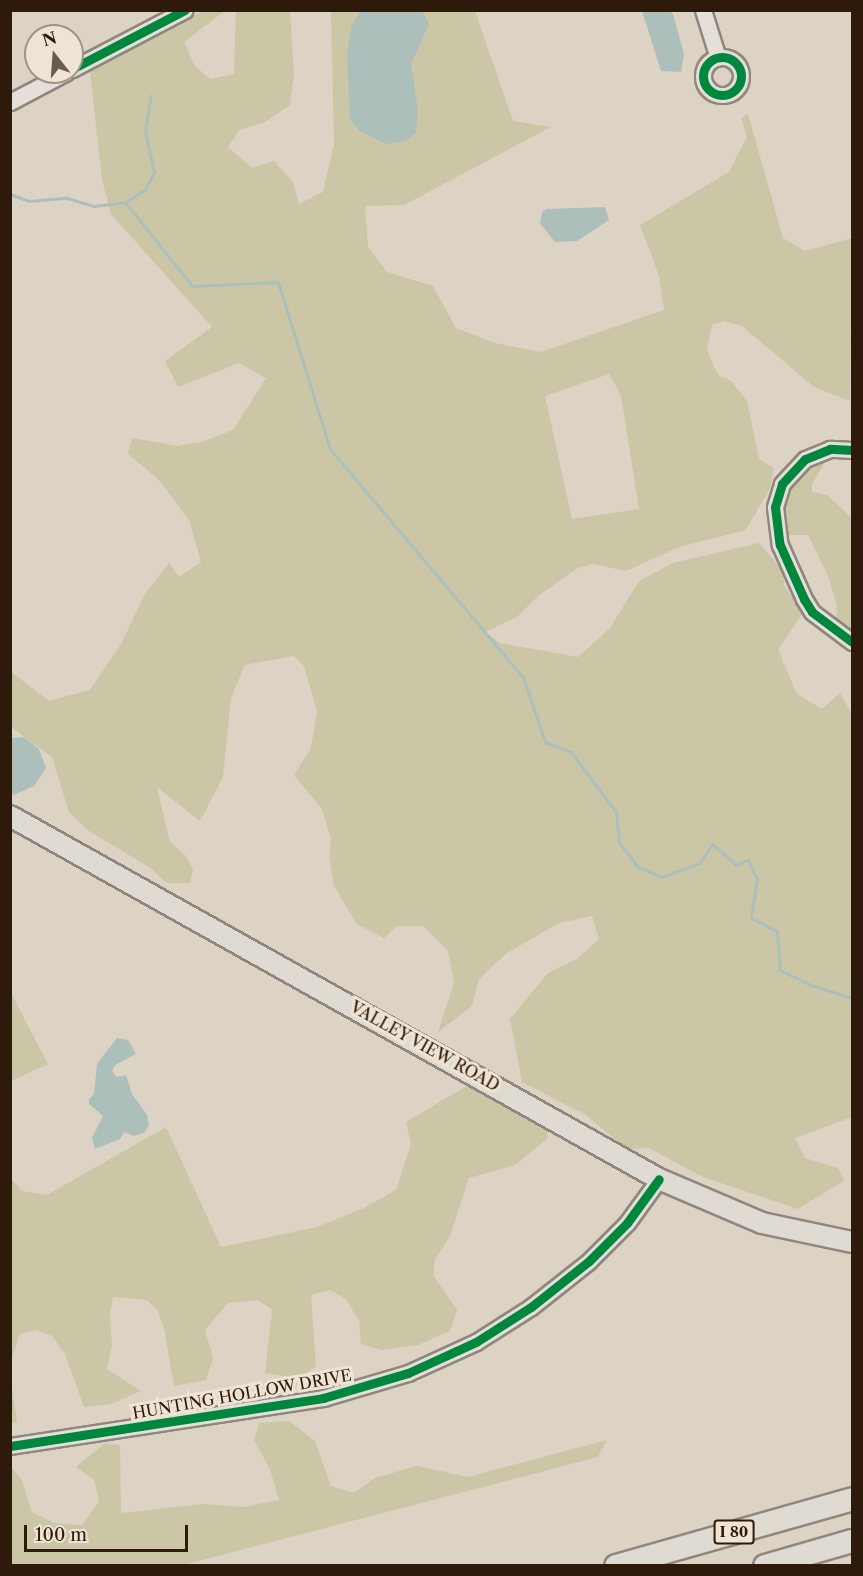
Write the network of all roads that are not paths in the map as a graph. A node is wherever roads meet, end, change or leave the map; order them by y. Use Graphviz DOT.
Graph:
graph roads {
  1 [pos="185,10"];
  2 [pos="703,10"];
  3 [pos="718,58"];
  4 [pos="84,63"];
  5 [pos="44,84"];
  6 [pos="10,102"];
  7 [pos="852,450"];
  8 [pos="852,642"];
  9 [pos="10,816"];
  10 [pos="659,1179"];
  11 [pos="852,1242"];
  12 [pos="10,1446"];
  13 [pos="852,1499"];
  14 [pos="852,1541"];
  15 [pos="616,1566"];
  16 [pos="765,1566"];
  1 -- 4 [label="street"];
  2 -- 3 [label="street"];
  5 -- 6 [label="street"];
  7 -- 8 [label="street"];
  9 -- 10 [label="main road, VALLEY VIEW ROAD"];
  10 -- 11 [label="main road, VALLEY VIEW ROAD"];
  10 -- 12 [label="street, HUNTING HOLLOW DRIVE"];
  13 -- 15 [label="highway, I 80"];
  14 -- 16 [label="highway, I 80"];
}
